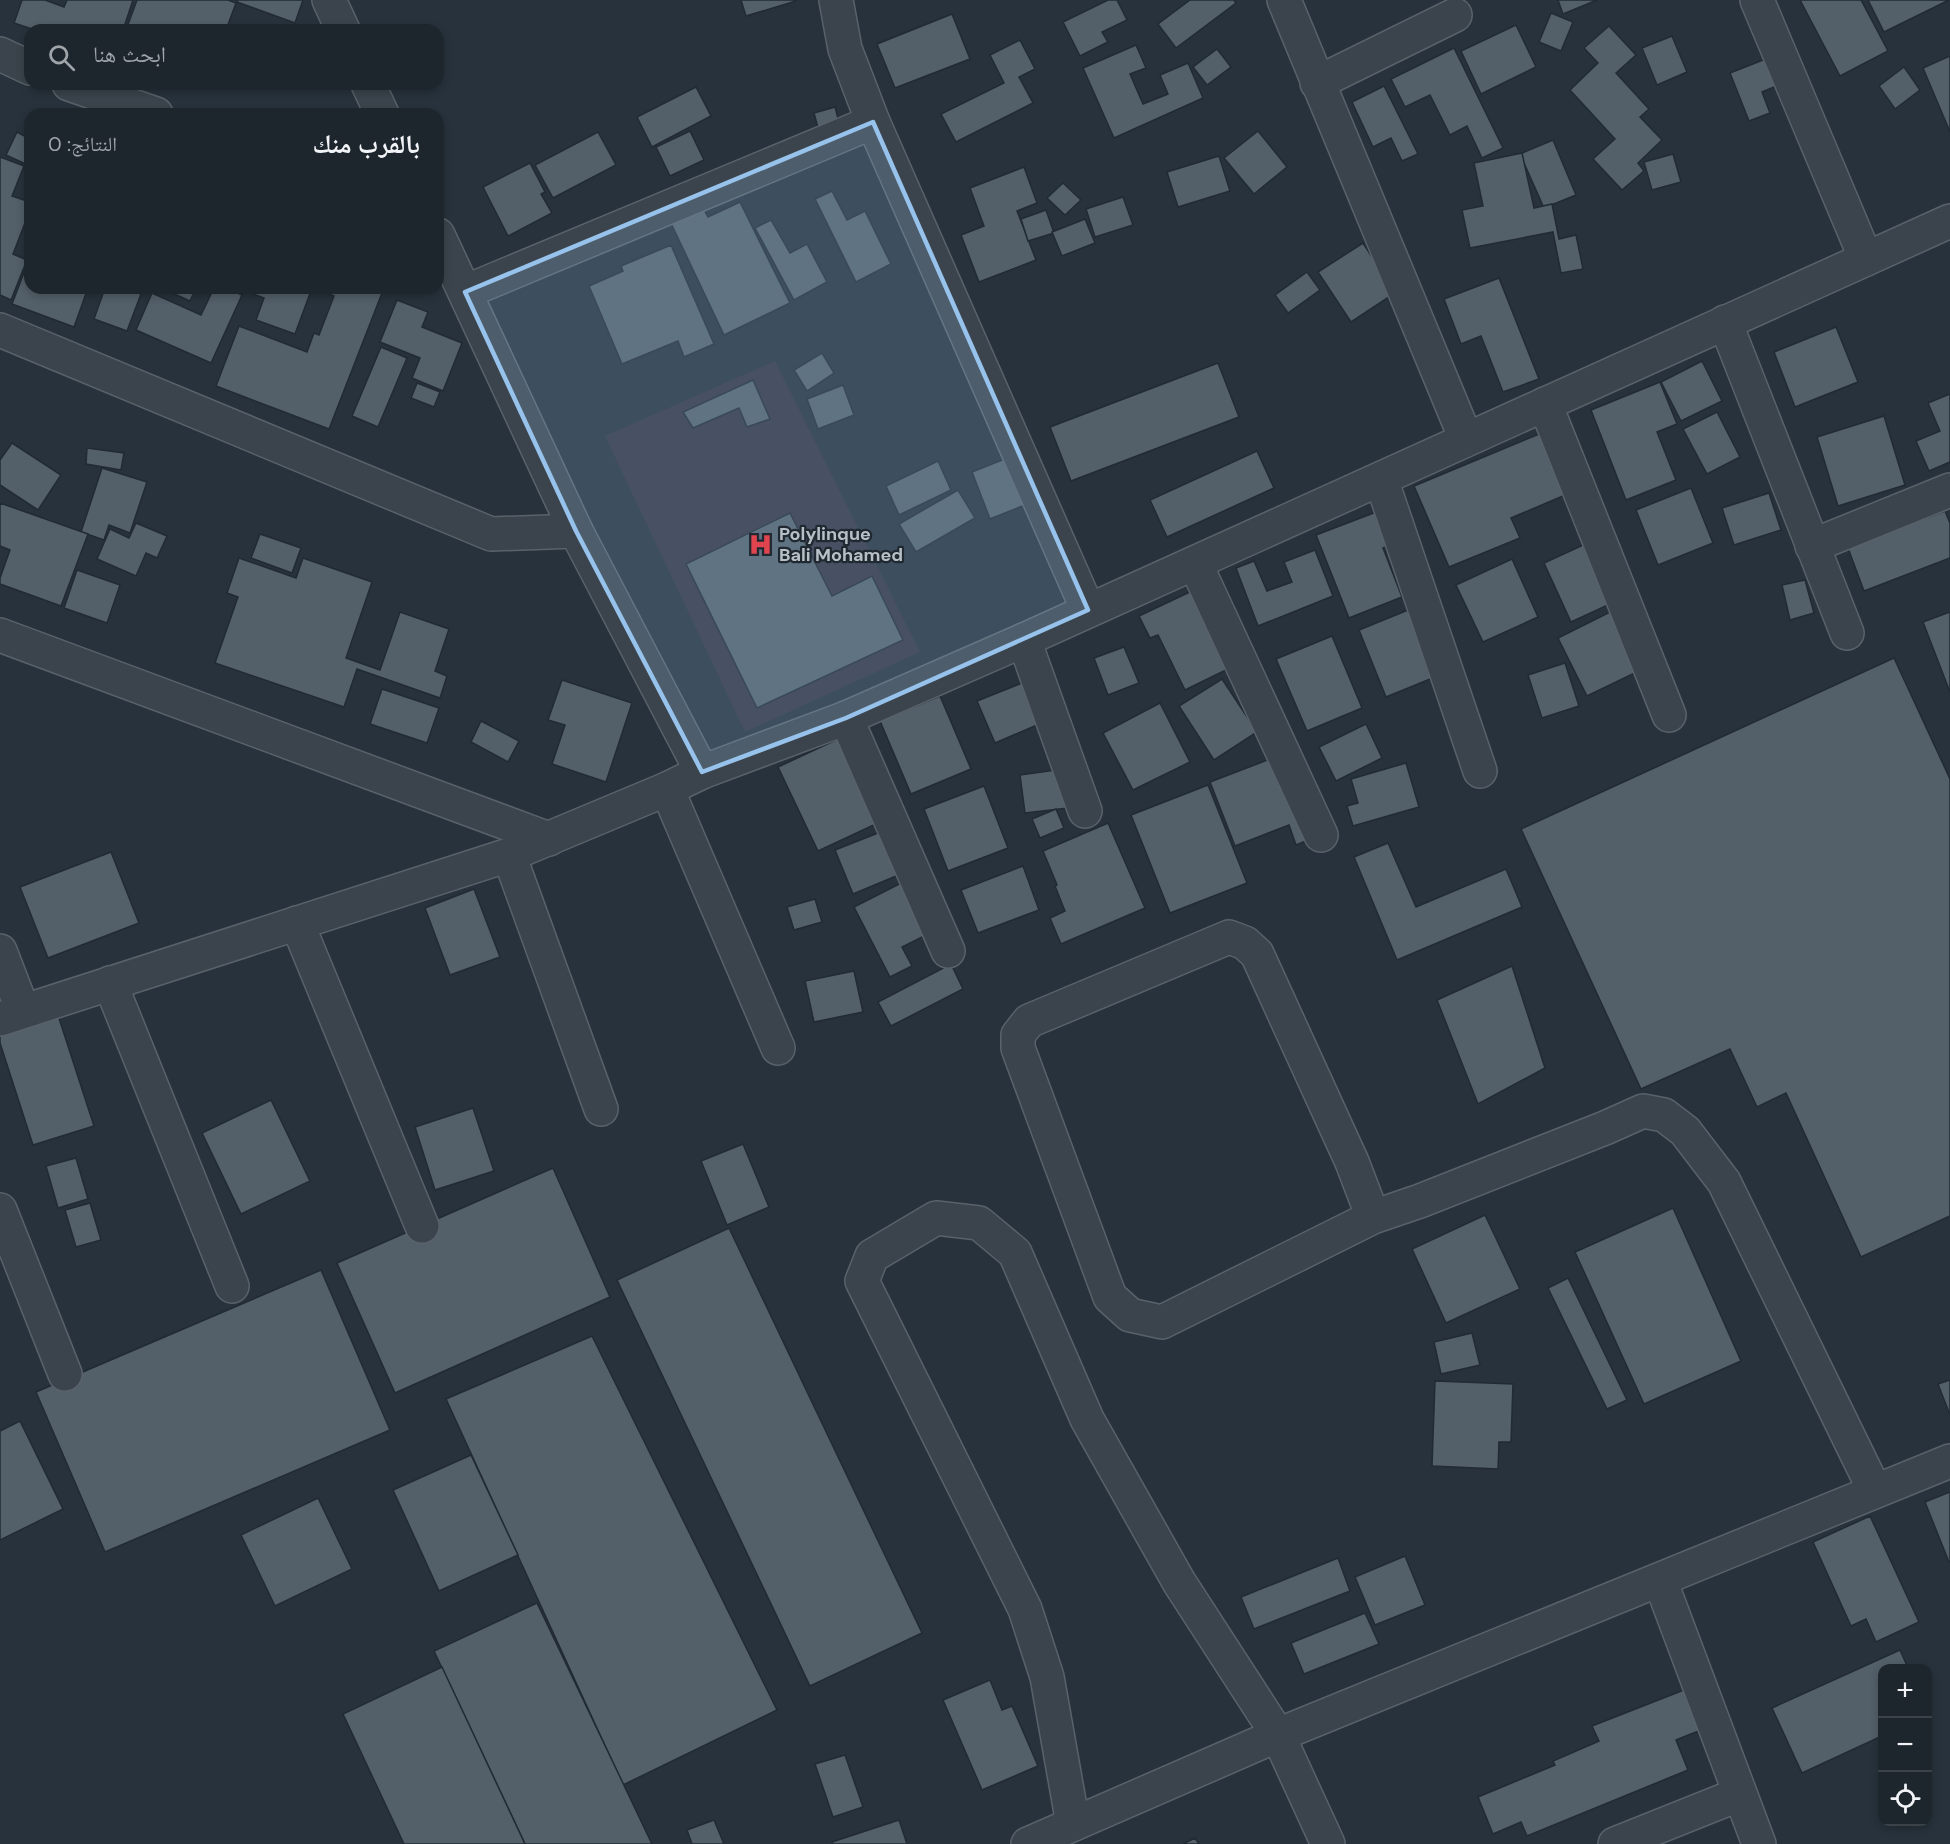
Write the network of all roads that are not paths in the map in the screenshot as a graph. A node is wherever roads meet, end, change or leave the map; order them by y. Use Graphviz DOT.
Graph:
graph roads {
  1 [pos="329,0"];
  2 [pos="836,0"];
  3 [pos="1284,0"];
  4 [pos="1757,0"];
  5 [pos="1455,15"];
  6 [pos="340,24"];
  7 [pos="0,54"];
  8 [pos="24,65"];
  9 [pos="1317,82"];
  10 [pos="86,90"];
  11 [pos="371,90"];
  12 [pos="139,108"];
  13 [pos="379,108"];
  14 [pos="873,122"];
  15 [pos="1950,221"];
  16 [pos="444,248"];
  17 [pos="1866,259"];
  18 [pos="465,292"];
  19 [pos="1725,322"];
  20 [pos="0,330"];
  21 [pos="1545,404"];
  22 [pos="1466,439"];
  23 [pos="1381,479"];
  24 [pos="1950,490"];
  25 [pos="576,531"];
  26 [pos="1812,546"];
  27 [pos="1195,562"];
  28 [pos="1088,610"];
  29 [pos="1847,633"];
  30 [pos="0,634"];
  31 [pos="1024,640"];
  32 [pos="1669,715"];
  33 [pos="846,718"];
  34 [pos="1480,771"];
  35 [pos="702,772"];
  36 [pos="667,789"];
  37 [pos="1085,811"];
  38 [pos="1321,835"];
  39 [pos="549,839"];
  40 [pos="509,855"];
  41 [pos="297,923"];
  42 [pos="0,951"];
  43 [pos="948,951"];
  44 [pos="110,983"];
  45 [pos="11,1015"];
  46 [pos="778,1048"];
  47 [pos="601,1109"];
  48 [pos="0,1210"];
  49 [pos="1373,1217"];
  50 [pos="422,1226"];
  51 [pos="232,1286"];
  52 [pos="65,1374"];
  53 [pos="1950,1461"];
  54 [pos="1875,1491"];
  55 [pos="1660,1580"];
  56 [pos="1278,1735"];
  57 [pos="1740,1794"];
  58 [pos="1073,1824"];
  59 [pos="1028,1844"];
  60 [pos="1328,1844"];
  61 [pos="1615,1844"];
  62 [pos="1759,1844"];
  1 -- 6 [label="street"];
  2 -- 14 [label="street"];
  3 -- 9 [label="street"];
  4 -- 17 [label="street"];
  5 -- 9 [label="street"];
  7 -- 8 [label="street"];
  9 -- 22 [label="street"];
  10 -- 12 [label="street"];
  11 -- 13 [label="street"];
  14 -- 18 [label="street"];
  14 -- 28 [label="street"];
  15 -- 17 [label="street"];
  16 -- 18 [label="street"];
  17 -- 19 [label="street"];
  18 -- 25 [label="street"];
  19 -- 21 [label="street"];
  19 -- 26 [label="street"];
  20 -- 25 [label="street"];
  21 -- 22 [label="street"];
  21 -- 32 [label="street"];
  22 -- 23 [label="street"];
  23 -- 27 [label="street"];
  23 -- 34 [label="street"];
  24 -- 26 [label="street"];
  25 -- 35 [label="street"];
  26 -- 29 [label="street"];
  27 -- 28 [label="street"];
  27 -- 38 [label="street"];
  28 -- 31 [label="street"];
  30 -- 39 [label="street"];
  31 -- 33 [label="street"];
  31 -- 37 [label="street"];
  33 -- 35 [label="street"];
  33 -- 43 [label="street"];
  35 -- 36 [label="street"];
  36 -- 39 [label="street"];
  36 -- 46 [label="street"];
  39 -- 40 [label="street"];
  40 -- 41 [label="street"];
  40 -- 47 [label="street"];
  41 -- 44 [label="street"];
  41 -- 50 [label="street"];
  42 -- 45 [label="street"];
  44 -- 45 [label="street"];
  44 -- 51 [label="street"];
  48 -- 52 [label="street"];
  49 -- 49 [label="street"];
  49 -- 54 [label="street"];
  53 -- 54 [label="street"];
  54 -- 55 [label="street"];
  55 -- 56 [label="street"];
  55 -- 57 [label="street"];
  56 -- 58 [label="street"];
  56 -- 58 [label="street"];
  56 -- 60 [label="street"];
  57 -- 61 [label="street"];
  57 -- 62 [label="street"];
  58 -- 59 [label="street"];
}
